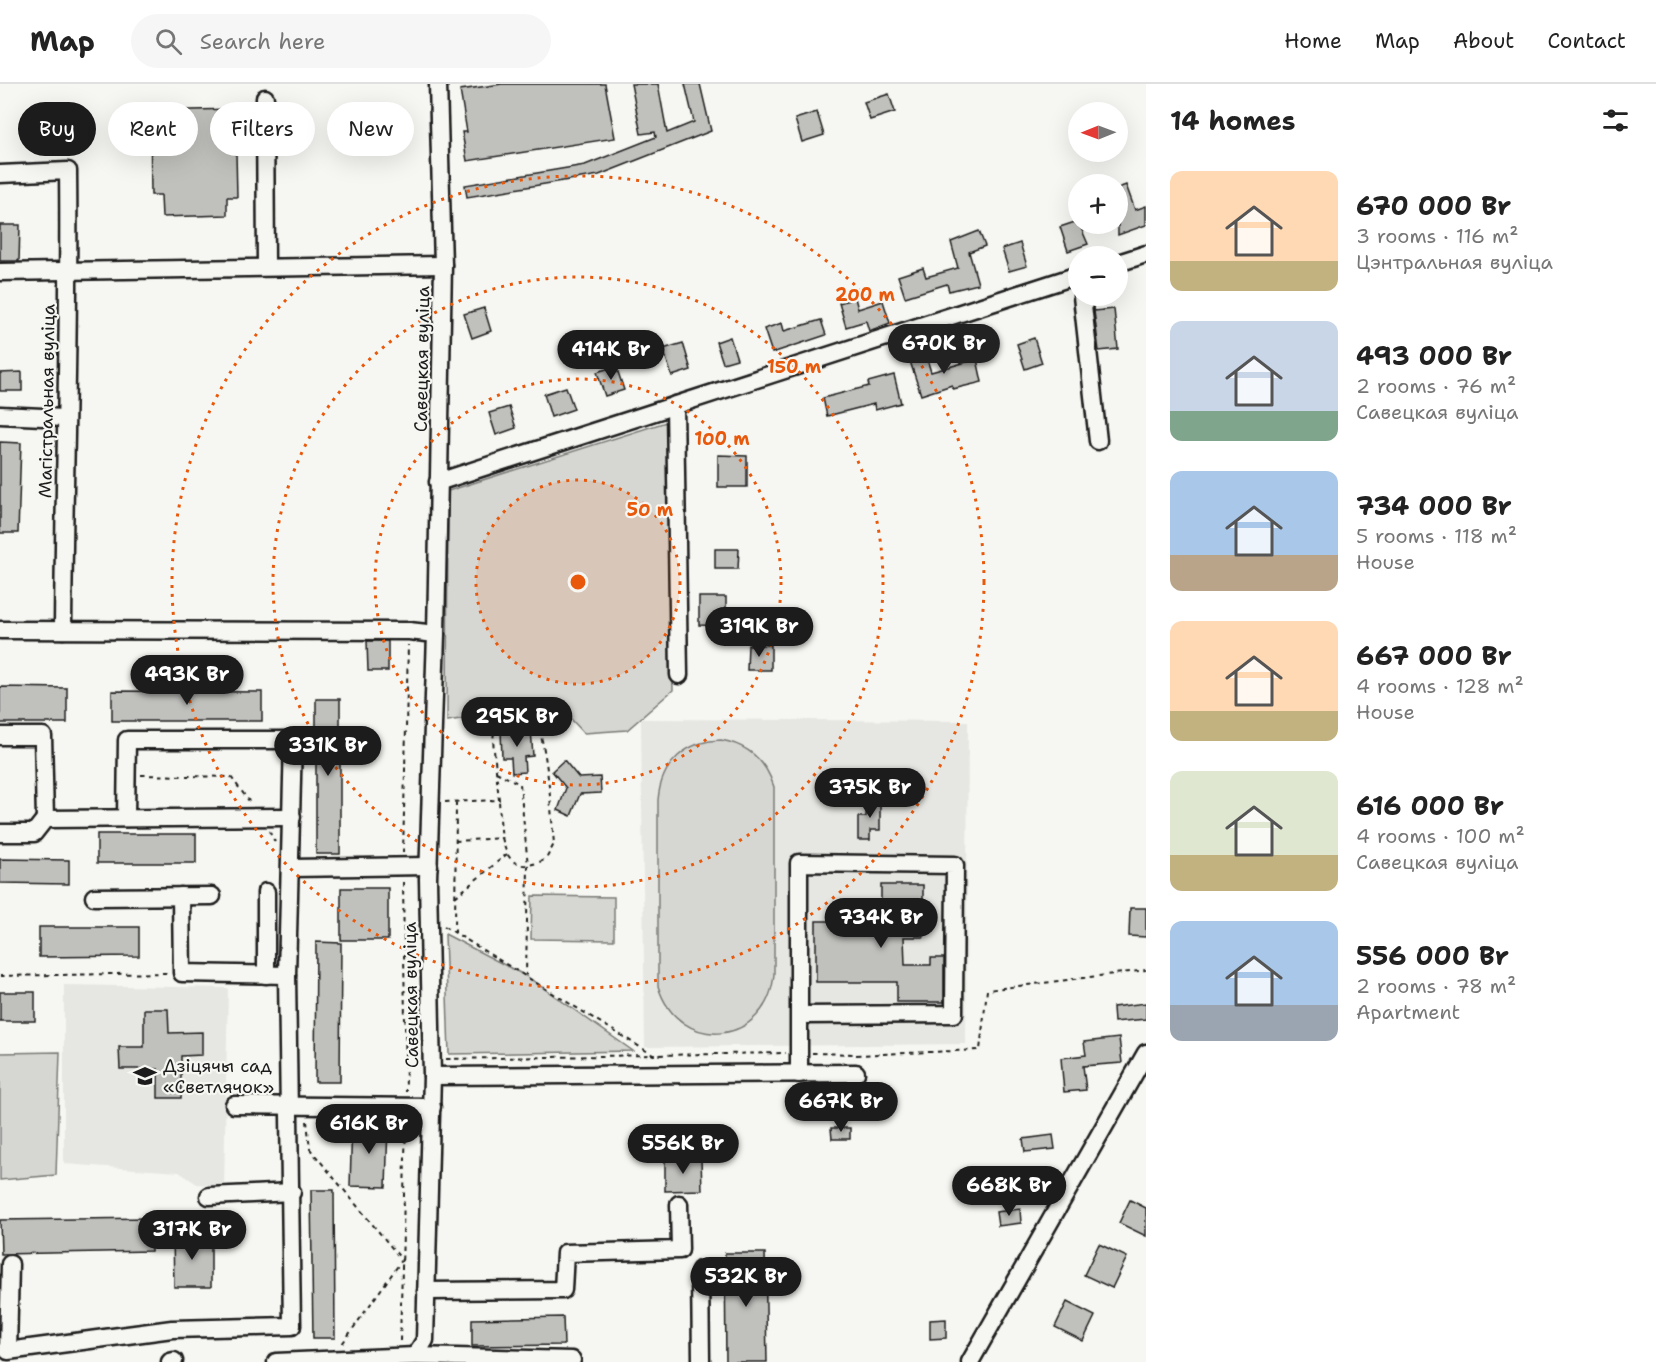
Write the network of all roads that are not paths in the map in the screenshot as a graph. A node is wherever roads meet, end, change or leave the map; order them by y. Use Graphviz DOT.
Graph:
graph roads {
  1 [pos="438,84"];
  2 [pos="265,98"];
  3 [pos="0,174"];
  4 [pos="1146,254"];
  5 [pos="1128,260"];
  6 [pos="443,265"];
  7 [pos="266,267"];
  8 [pos="69,270"];
  9 [pos="0,272"];
  10 [pos="1068,278"];
  11 [pos="1083,306"];
  12 [pos="675,405"];
  13 [pos="0,416"];
  14 [pos="64,418"];
  15 [pos="1098,441"];
  16 [pos="438,482"];
  17 [pos="0,630"];
  18 [pos="63,630"];
  19 [pos="436,634"];
  20 [pos="679,675"];
  21 [pos="0,736"];
  22 [pos="292,817"];
  23 [pos="126,818"];
  24 [pos="45,819"];
  25 [pos="0,832"];
  26 [pos="429,866"];
  27 [pos="291,868"];
  28 [pos="266,892"];
  29 [pos="181,896"];
  30 [pos="212,896"];
  31 [pos="94,897"];
  32 [pos="266,975"];
  33 [pos="287,975"];
  34 [pos="799,1015"];
  35 [pos="1146,1053"];
  36 [pos="432,1068"];
  37 [pos="856,1073"];
  38 [pos="799,1074"];
  39 [pos="234,1105"];
  40 [pos="297,1106"];
  41 [pos="432,1107"];
  42 [pos="292,1192"];
  43 [pos="209,1196"];
  44 [pos="679,1204"];
  45 [pos="10,1264"];
  46 [pos="700,1270"];
  47 [pos="426,1291"];
  48 [pos="408,1356"];
  49 [pos="572,1360"];
  50 [pos="174,1361"];
  51 [pos="170,1362"];
  52 [pos="276,1362"];
  53 [pos="701,1362"];
  54 [pos="970,1362"];
  1 -- 6 [label="street, Савецкая вуліца"];
  2 -- 7 [label="street"];
  3 -- 8 [label="street, Магістральная вуліца"];
  4 -- 5 [label="street"];
  6 -- 7 [label="street"];
  6 -- 16 [label="street, Савецкая вуліца"];
  7 -- 8 [label="street"];
  8 -- 9 [label="street"];
  8 -- 14 [label="street, Магістральная вуліца"];
  10 -- 12 [label="street"];
  11 -- 15 [label="street"];
  12 -- 16 [label="street"];
  12 -- 20 [label="street"];
  13 -- 14 [label="street"];
  14 -- 18 [label="street, Магістральная вуліца"];
  16 -- 19 [label="street, Савецкая вуліца"];
  17 -- 18 [label="street"];
  18 -- 19 [label="street"];
  19 -- 26 [label="street, Савецкая вуліца"];
  21 -- 24 [label="street"];
  22 -- 23 [label="street"];
  22 -- 23 [label="street"];
  22 -- 27 [label="street"];
  23 -- 24 [label="street"];
  24 -- 25 [label="street"];
  26 -- 27 [label="street"];
  26 -- 36 [label="street, Савецкая вуліца"];
  27 -- 33 [label="street"];
  28 -- 32 [label="street"];
  29 -- 30 [label="street"];
  29 -- 31 [label="street"];
  29 -- 32 [label="street"];
  32 -- 33 [label="street"];
  33 -- 40 [label="street"];
  34 -- 34 [label="street"];
  34 -- 38 [label="street"];
  35 -- 54 [label="street"];
  36 -- 38 [label="street"];
  36 -- 41 [label="street, Савецкая вуліца"];
  37 -- 38 [label="street"];
  39 -- 40 [label="street"];
  40 -- 41 [label="street"];
  40 -- 42 [label="street"];
  41 -- 47 [label="street, Савецкая вуліца"];
  42 -- 43 [label="street"];
  42 -- 45 [label="street"];
  44 -- 47 [label="street"];
  46 -- 53 [label="street"];
  47 -- 48 [label="street, Савецкая вуліца"];
  48 -- 49 [label="street"];
  48 -- 52 [label="street"];
  50 -- 51 [label="street"];
}
